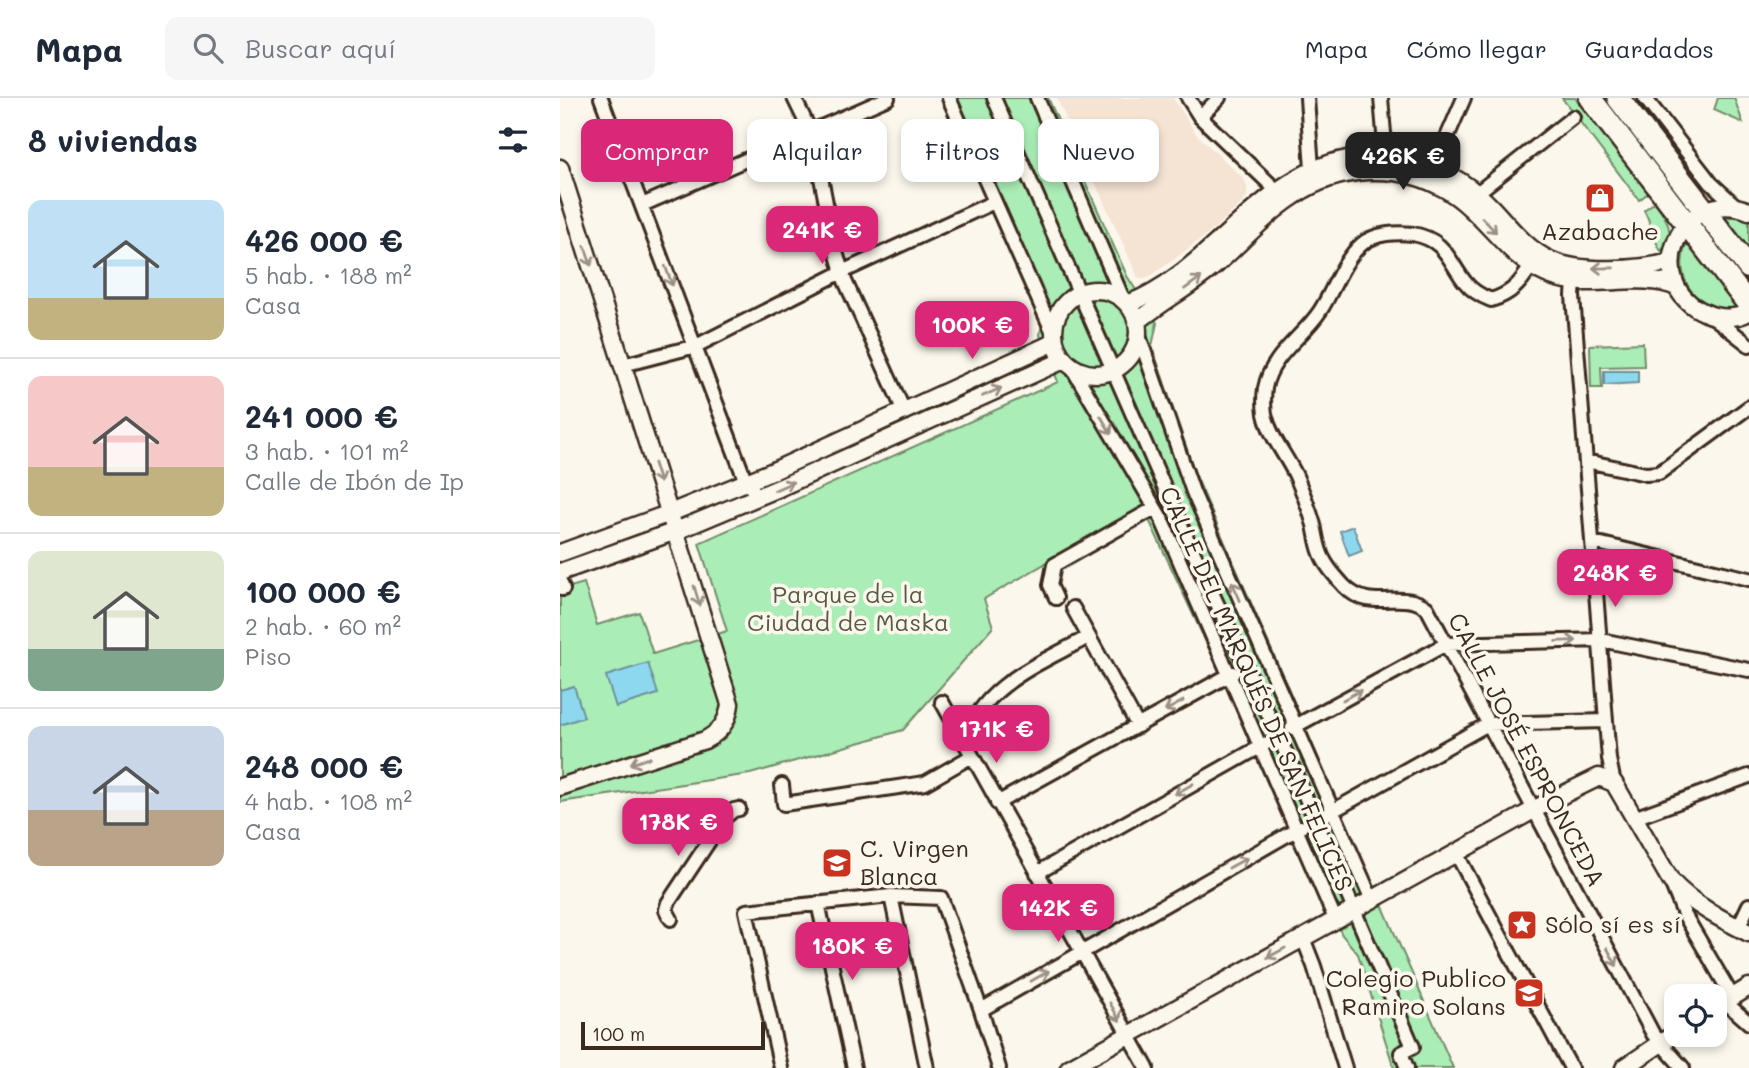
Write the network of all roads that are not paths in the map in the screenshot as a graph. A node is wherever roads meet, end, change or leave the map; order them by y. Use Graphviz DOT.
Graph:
graph roads {
  1 [pos="602,98"];
  2 [pos="794,98"];
  3 [pos="888,98"];
  4 [pos="949,98"];
  5 [pos="994,98"];
  6 [pos="1037,98"];
  7 [pos="1188,98"];
  8 [pos="1219,98"];
  9 [pos="1307,98"];
  10 [pos="1381,98"];
  11 [pos="1464,98"];
  12 [pos="1590,98"];
  13 [pos="1618,98"];
  14 [pos="1645,98"];
  15 [pos="1200,117"];
  16 [pos="1573,117"];
  17 [pos="805,119"];
  18 [pos="837,119"];
  19 [pos="1386,157"];
  20 [pos="747,158"];
  21 [pos="560,167"];
  22 [pos="1434,167"];
  23 [pos="1312,169"];
  24 [pos="822,182"];
  25 [pos="1277,190"];
  26 [pos="1689,191"];
  27 [pos="1477,193"];
  28 [pos="1720,194"];
  29 [pos="1294,196"];
  30 [pos="994,202"];
  31 [pos="642,205"];
  32 [pos="1743,209"];
  33 [pos="1705,211"];
  34 [pos="1686,224"];
  35 [pos="1671,262"];
  36 [pos="1531,266"];
  37 [pos="1749,268"];
  38 [pos="842,272"];
  39 [pos="1574,281"];
  40 [pos="1677,287"];
  41 [pos="1081,292"];
  42 [pos="1126,302"];
  43 [pos="1749,305"];
  44 [pos="1749,312"];
  45 [pos="1711,315"];
  46 [pos="1137,327"];
  47 [pos="1054,339"];
  48 [pos="1749,345"];
  49 [pos="696,346"];
  50 [pos="1068,363"];
  51 [pos="623,365"];
  52 [pos="1113,370"];
  53 [pos="1749,407"];
  54 [pos="904,411"];
  55 [pos="1586,461"];
  56 [pos="746,482"];
  57 [pos="759,497"];
  58 [pos="1155,508"];
  59 [pos="670,513"];
  60 [pos="676,531"];
  61 [pos="1592,542"];
  62 [pos="560,553"];
  63 [pos="560,572"];
  64 [pos="1749,579"];
  65 [pos="1056,597"];
  66 [pos="1073,608"];
  67 [pos="1088,637"];
  68 [pos="1601,640"];
  69 [pos="1446,644"];
  70 [pos="1749,670"];
  71 [pos="1231,674"];
  72 [pos="942,702"];
  73 [pos="1606,722"];
  74 [pos="1488,724"];
  75 [pos="1138,726"];
  76 [pos="1294,727"];
  77 [pos="965,742"];
  78 [pos="1262,745"];
  79 [pos="972,756"];
  80 [pos="1749,776"];
  81 [pos="1607,780"];
  82 [pos="782,785"];
  83 [pos="560,787"];
  84 [pos="997,803"];
  85 [pos="739,809"];
  86 [pos="1534,810"];
  87 [pos="1331,813"];
  88 [pos="1634,818"];
  89 [pos="1300,828"];
  90 [pos="1457,853"];
  91 [pos="1037,873"];
  92 [pos="1671,881"];
  93 [pos="891,896"];
  94 [pos="1372,901"];
  95 [pos="818,903"];
  96 [pos="1749,905"];
  97 [pos="1354,910"];
  98 [pos="671,919"];
  99 [pos="1336,921"];
  100 [pos="1743,930"];
  101 [pos="1303,938"];
  102 [pos="1082,952"];
  103 [pos="1716,984"];
  104 [pos="1749,987"];
  105 [pos="1727,1000"];
  106 [pos="1727,1005"];
  107 [pos="981,1010"];
  108 [pos="1749,1023"];
  109 [pos="1128,1035"];
  110 [pos="1664,1042"];
  111 [pos="1660,1044"];
  112 [pos="781,1068"];
  113 [pos="854,1068"];
  114 [pos="927,1068"];
  115 [pos="999,1068"];
  116 [pos="1069,1068"];
  117 [pos="1147,1068"];
  118 [pos="1345,1068"];
  119 [pos="1407,1068"];
  120 [pos="1572,1068"];
  121 [pos="1624,1068"];
  122 [pos="1683,1068"];
  1 -- 31 [label="street"];
  2 -- 17 [label="street"];
  3 -- 18 [label="street"];
  4 -- 30 [label="street"];
  5 -- 41 [label="street"];
  6 -- 42 [label="street"];
  7 -- 15 [label="street"];
  8 -- 15 [label="street"];
  9 -- 23 [label="street"];
  10 -- 19 [label="street"];
  11 -- 22 [label="street"];
  12 -- 34 [label="highway"];
  13 -- 26 [label="highway"];
  14 -- 28 [label="street"];
  15 -- 25 [label="street"];
  16 -- 27 [label="street"];
  19 -- 22 [label="street"];
  19 -- 23 [label="street"];
  20 -- 31 [label="street"];
  21 -- 51 [label="street, one-way"];
  22 -- 27 [label="street"];
  23 -- 25 [label="street"];
  24 -- 38 [label="street"];
  25 -- 29 [label="street"];
  25 -- 42 [label="street"];
  26 -- 28 [label="street"];
  26 -- 33 [label="highway"];
  35 -- 27 [label="street, one-way"];
  28 -- 32 [label="street"];
  29 -- 36 [label="street, one-way"];
  46 -- 29 [label="street, one-way"];
  30 -- 38 [label="street"];
  30 -- 47 [label="street"];
  31 -- 49 [label="street, one-way"];
  32 -- 33 [label="street"];
  33 -- 34 [label="street"];
  33 -- 37 [label="highway"];
  34 -- 35 [label="street"];
  34 -- 43 [label="highway"];
  35 -- 40 [label="street"];
  36 -- 39 [label="street"];
  36 -- 69 [label="street, CALLE JOSÉ ESPRONCEDA"];
  38 -- 49 [label="street"];
  38 -- 54 [label="street"];
  39 -- 40 [label="street"];
  39 -- 55 [label="street"];
  40 -- 45 [label="street"];
  41 -- 42 [label="street"];
  41 -- 47 [label="street"];
  41 -- 52 [label="street"];
  42 -- 46 [label="street"];
  44 -- 45 [label="street"];
  45 -- 48 [label="street"];
  46 -- 52 [label="street"];
  76 -- 46 [label="street, CALLE DEL MARQUÉS DE SAN FELICES, one-way"];
  47 -- 50 [label="street"];
  47 -- 54 [label="street"];
  49 -- 51 [label="street"];
  49 -- 56 [label="street"];
  50 -- 52 [label="street"];
  57 -- 50 [label="street, one-way"];
  50 -- 58 [label="street, CALLE DEL MARQUÉS DE SAN FELICES, one-way"];
  51 -- 59 [label="street, one-way"];
  52 -- 97 [label="street"];
  53 -- 55 [label="street"];
  54 -- 56 [label="street"];
  55 -- 61 [label="street"];
  56 -- 57 [label="street"];
  56 -- 59 [label="street"];
  57 -- 60 [label="street"];
  58 -- 65 [label="street"];
  58 -- 71 [label="street, CALLE DEL MARQUÉS DE SAN FELICES"];
  59 -- 60 [label="street"];
  59 -- 62 [label="street"];
  60 -- 63 [label="street"];
  60 -- 83 [label="street, one-way"];
  61 -- 64 [label="street"];
  61 -- 68 [label="street"];
  66 -- 67 [label="street"];
  67 -- 75 [label="street"];
  67 -- 77 [label="street"];
  69 -- 68 [label="street, one-way"];
  68 -- 70 [label="street"];
  68 -- 73 [label="street"];
  69 -- 74 [label="street, CALLE JOSÉ ESPRONCEDA"];
  76 -- 69 [label="street, one-way"];
  71 -- 75 [label="street, one-way"];
  71 -- 78 [label="street, CALLE DEL MARQUÉS DE SAN FELICES"];
  72 -- 77 [label="street"];
  73 -- 74 [label="street"];
  73 -- 81 [label="street"];
  74 -- 86 [label="street, CALLE JOSÉ ESPRONCEDA"];
  74 -- 87 [label="street"];
  75 -- 84 [label="street"];
  76 -- 87 [label="street, CALLE DEL MARQUÉS DE SAN FELICES"];
  77 -- 79 [label="street"];
  78 -- 89 [label="street, CALLE DEL MARQUÉS DE SAN FELICES"];
  78 -- 91 [label="street, one-way"];
  79 -- 82 [label="street"];
  79 -- 84 [label="street"];
  80 -- 88 [label="street"];
  81 -- 86 [label="street"];
  81 -- 88 [label="street"];
  84 -- 91 [label="street"];
  85 -- 98 [label="street"];
  86 -- 90 [label="street"];
  86 -- 111 [label="street, CALLE JOSÉ ESPRONCEDA, one-way"];
  87 -- 94 [label="street, CALLE DEL MARQUÉS DE SAN FELICES"];
  88 -- 92 [label="street"];
  89 -- 99 [label="street, CALLE DEL MARQUÉS DE SAN FELICES"];
  102 -- 89 [label="street, one-way"];
  90 -- 94 [label="street"];
  90 -- 120 [label="street"];
  91 -- 102 [label="street"];
  92 -- 100 [label="street"];
  92 -- 103 [label="street"];
  93 -- 95 [label="street"];
  93 -- 107 [label="street"];
  93 -- 114 [label="street"];
  94 -- 97 [label="street"];
  95 -- 112 [label="street"];
  95 -- 113 [label="street"];
  96 -- 100 [label="street"];
  97 -- 99 [label="street"];
  97 -- 119 [label="street"];
  99 -- 101 [label="street"];
  101 -- 109 [label="street, one-way"];
  101 -- 118 [label="street"];
  107 -- 102 [label="street, one-way"];
  102 -- 109 [label="street, one-way"];
  104 -- 105 [label="street"];
  106 -- 108 [label="street"];
  107 -- 115 [label="street"];
  109 -- 116 [label="street"];
  109 -- 117 [label="street"];
  110 -- 111 [label="street"];
  111 -- 121 [label="street"];
  111 -- 122 [label="street, CALLE JOSÉ ESPRONCEDA"];
}
